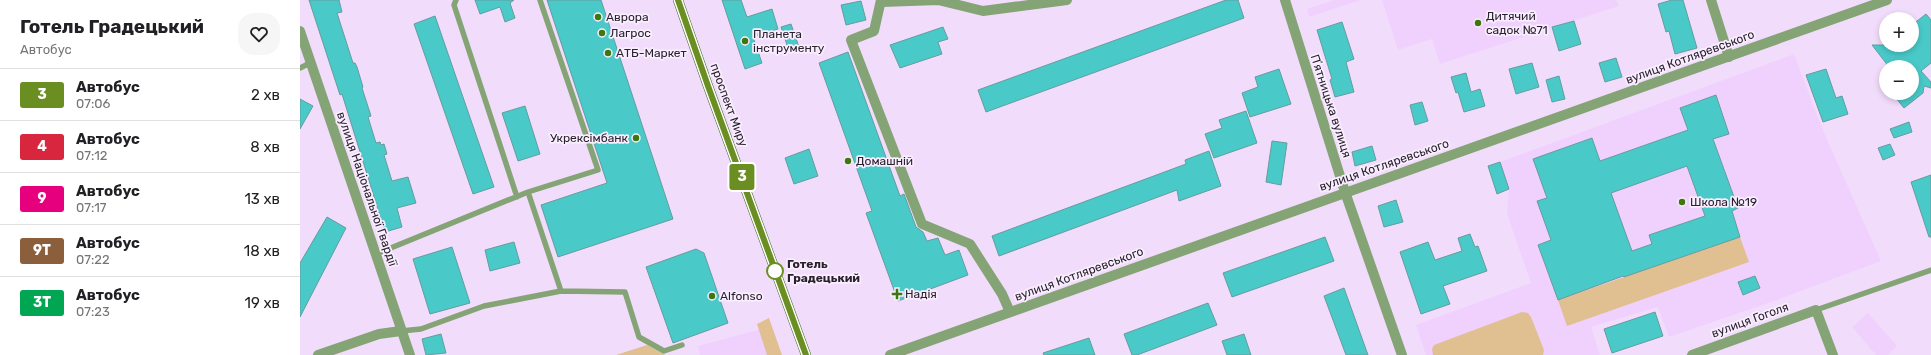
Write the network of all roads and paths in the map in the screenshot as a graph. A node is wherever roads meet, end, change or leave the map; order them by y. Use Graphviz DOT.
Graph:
graph roads {
  1 [pos="456,0"];
  2 [pos="540,0"];
  3 [pos="678,0"];
  4 [pos="1067,0"];
  5 [pos="1285,0"];
  6 [pos="1711,0"];
  7 [pos="1887,0"];
  8 [pos="882,1"];
  9 [pos="1023,3"];
  10 [pos="300,31"];
  11 [pos="1729,57"];
  12 [pos="310,63"];
  13 [pos="300,68"];
  14 [pos="528,192"];
  15 [pos="1345,192"];
  16 [pos="517,197"];
  17 [pos="376,254"];
  18 [pos="1931,270"];
  19 [pos="561,291"];
  20 [pos="1816,310"];
  21 [pos="1010,312"];
  22 [pos="401,331"];
  23 [pos="682,345"];
  24 [pos="318,355"];
  25 [pos="410,355"];
  26 [pos="806,355"];
  27 [pos="890,355"];
  28 [pos="1402,355"];
  29 [pos="1692,355"];
  30 [pos="1833,355"];
  1 -- 16 [label="lane"];
  2 -- 14 [label="lane"];
  3 -- 26 [label="main road, проспект Миру"];
  4 -- 9 [label="street"];
  5 -- 15 [label="street, Пʼятницька вулиця"];
  6 -- 11 [label="street"];
  7 -- 11 [label="street, вулиця Котляревського"];
  8 -- 9 [label="street"];
  8 -- 21 [label="street"];
  10 -- 12 [label="street, вулиця Національної Гвардії"];
  11 -- 15 [label="street, вулиця Котляревського"];
  12 -- 13 [label="lane"];
  12 -- 17 [label="street, вулиця Національної Гвардії"];
  14 -- 16 [label="lane"];
  14 -- 19 [label="lane"];
  15 -- 21 [label="street, вулиця Котляревського"];
  15 -- 28 [label="street, Пʼятницька вулиця"];
  16 -- 17 [label="lane"];
  17 -- 22 [label="street, вулиця Національної Гвардії"];
  18 -- 20 [label="lane"];
  19 -- 22 [label="lane"];
  19 -- 23 [label="lane"];
  20 -- 29 [label="street, вулиця Гоголя"];
  20 -- 30 [label="street"];
  21 -- 27 [label="street, вулиця Котляревського"];
  22 -- 24 [label="street"];
  22 -- 25 [label="street, вулиця Національної Гвардії"];
}
